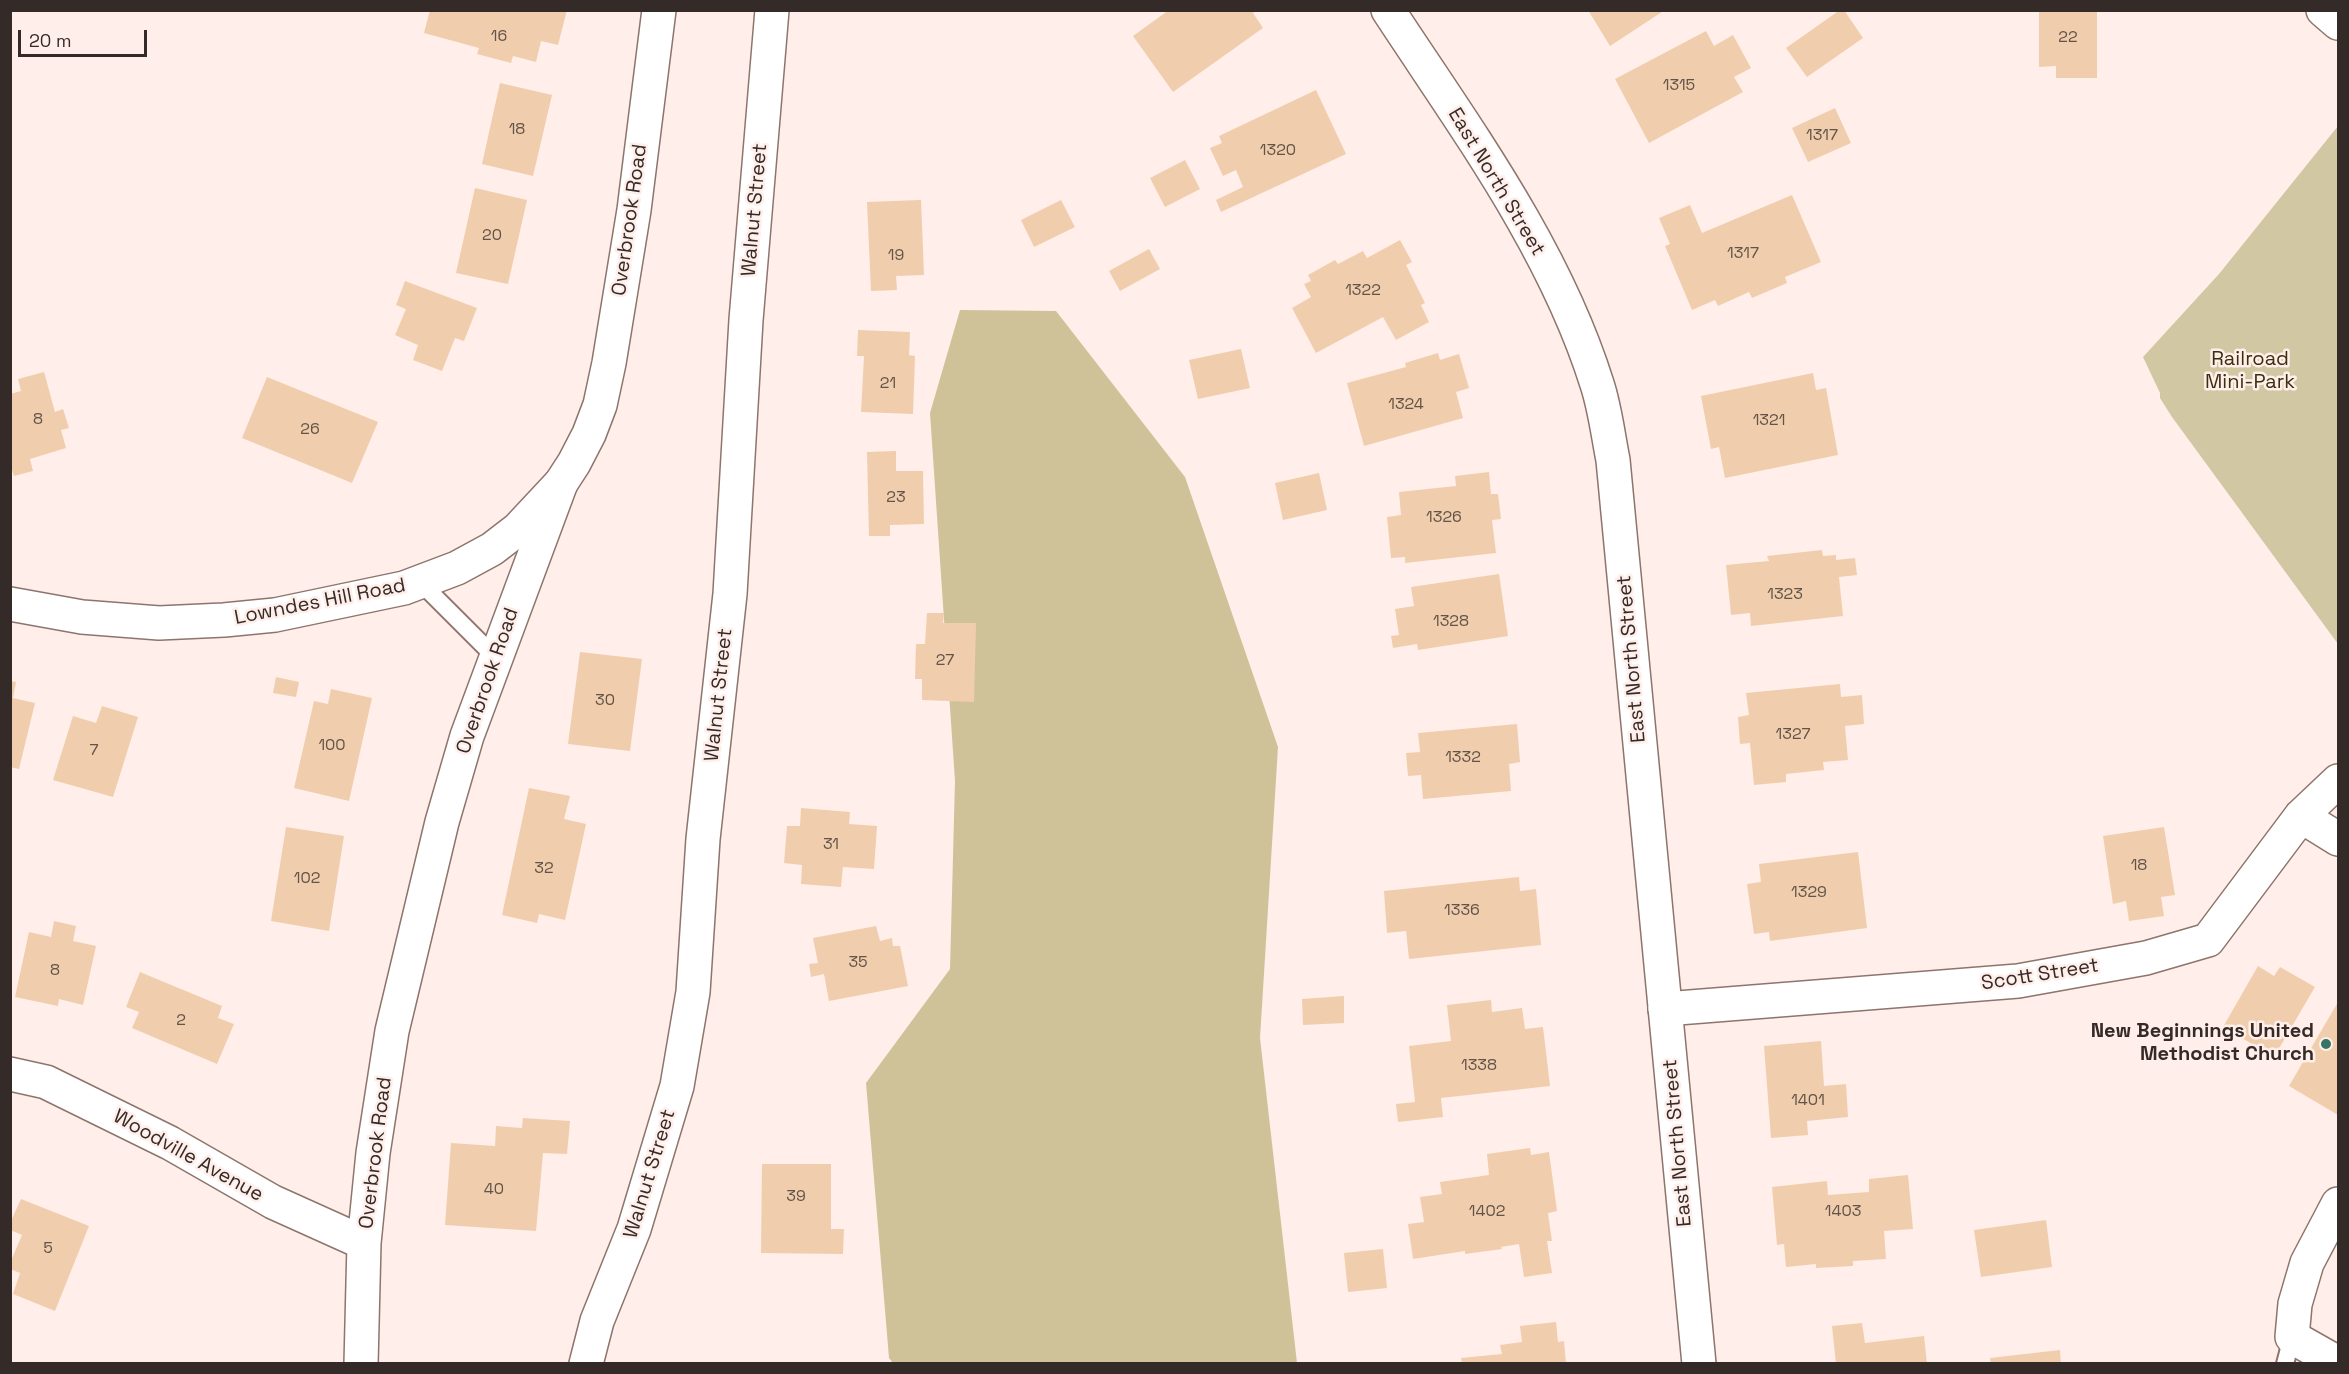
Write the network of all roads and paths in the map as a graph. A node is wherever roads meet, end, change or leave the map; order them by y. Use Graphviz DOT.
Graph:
graph roads {
  1 [pos="659,10"];
  2 [pos="772,10"];
  3 [pos="1388,10"];
  4 [pos="2323,10"];
  5 [pos="2338,23"];
  6 [pos="561,483"];
  7 [pos="420,582"];
  8 [pos="10,603"];
  9 [pos="495,657"];
  10 [pos="2338,781"];
  11 [pos="2301,816"];
  12 [pos="2338,839"];
  13 [pos="1665,1009"];
  14 [pos="10,1074"];
  15 [pos="2338,1204"];
  16 [pos="364,1242"];
  17 [pos="2288,1350"];
  18 [pos="2338,1363"];
  19 [pos="361,1364"];
  20 [pos="586,1364"];
  21 [pos="1699,1364"];
  1 -- 6 [label="street, Overbrook Road"];
  2 -- 20 [label="street, Walnut Street"];
  3 -- 13 [label="street, East North Street"];
  4 -- 5 [label="street"];
  6 -- 7 [label="street, Lowndes Hill Road"];
  6 -- 9 [label="street, Overbrook Road"];
  7 -- 8 [label="street, Lowndes Hill Road"];
  7 -- 9 [label="lane"];
  9 -- 16 [label="street, Overbrook Road"];
  10 -- 11 [label="street, Scott Street"];
  11 -- 12 [label="street"];
  11 -- 13 [label="street, Scott Street"];
  13 -- 21 [label="street, East North Street"];
  14 -- 16 [label="street, Woodville Avenue"];
  15 -- 17 [label="street"];
  16 -- 19 [label="street, Overbrook Road"];
  17 -- 18 [label="street"];
}
